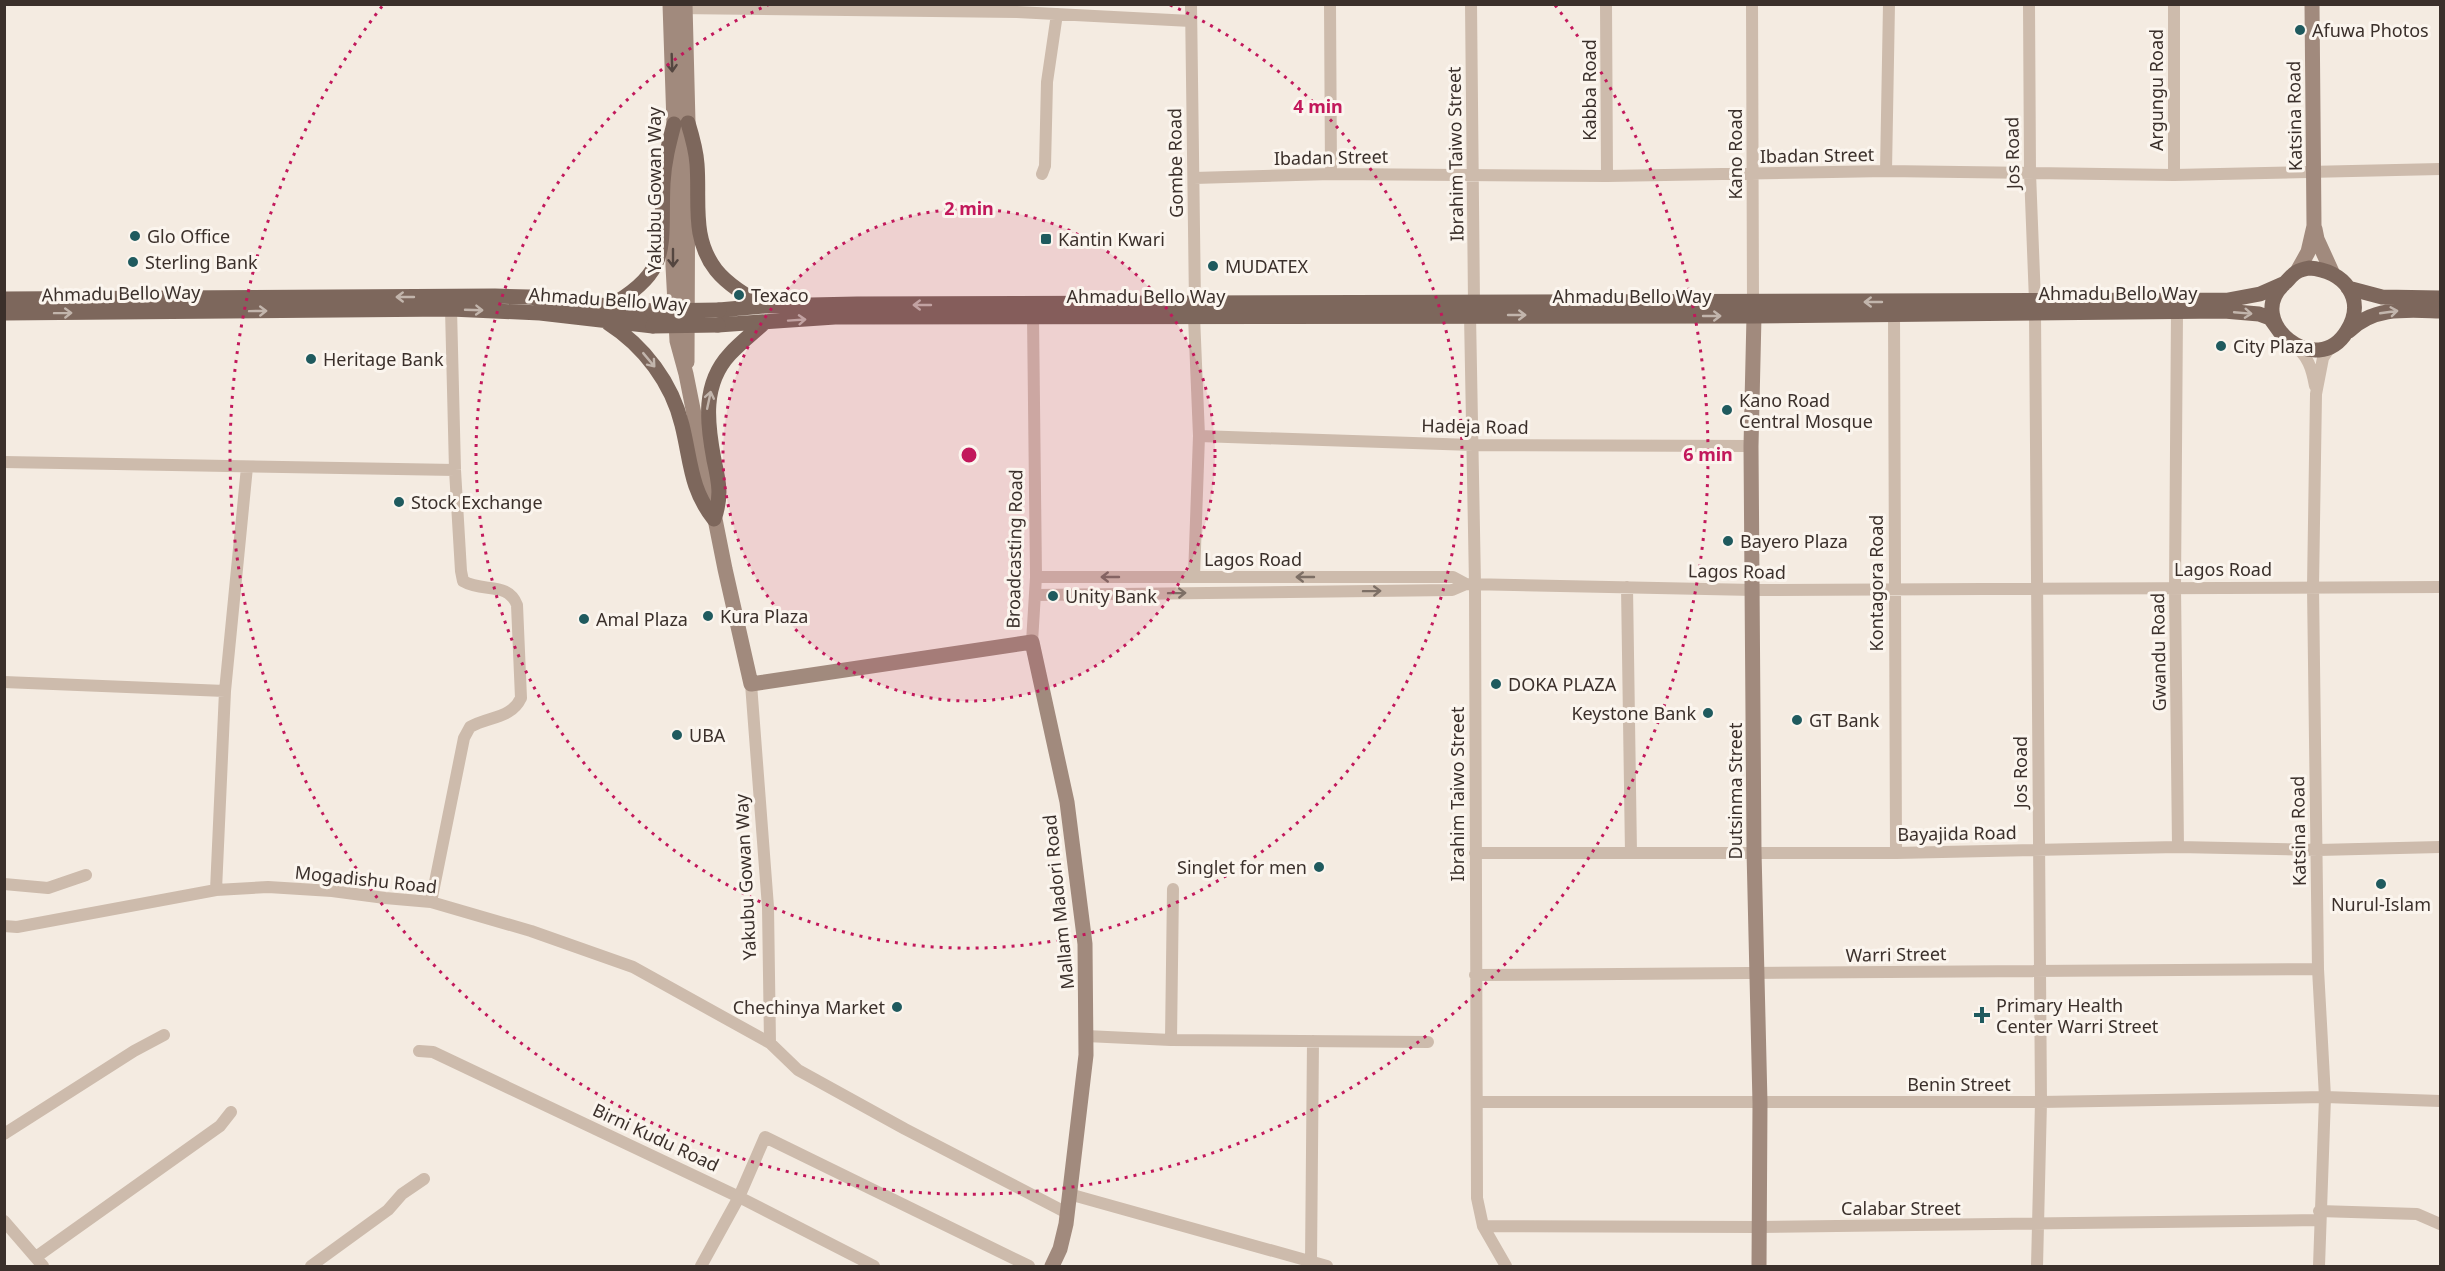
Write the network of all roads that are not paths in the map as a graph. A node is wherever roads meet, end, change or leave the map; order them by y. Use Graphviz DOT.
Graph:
graph roads {
  1 [pos="1191,4"];
  2 [pos="1330,4"];
  3 [pos="1471,4"];
  4 [pos="1606,4"];
  5 [pos="1752,4"];
  6 [pos="1889,4"];
  7 [pos="2029,4"];
  8 [pos="2174,4"];
  9 [pos="2312,4"];
  10 [pos="677,7"];
  11 [pos="1057,14"];
  12 [pos="1191,21"];
  13 [pos="681,123"];
  14 [pos="2440,169"];
  15 [pos="1886,171"];
  16 [pos="2030,173"];
  17 [pos="2314,173"];
  18 [pos="1042,174"];
  19 [pos="1331,174"];
  20 [pos="1473,174"];
  21 [pos="1753,174"];
  22 [pos="2174,175"];
  23 [pos="1607,176"];
  24 [pos="1194,178"];
  25 [pos="2314,226"];
  26 [pos="2298,270"];
  27 [pos="2332,272"];
  28 [pos="2285,283"];
  29 [pos="2348,288"];
  30 [pos="2440,298"];
  31 [pos="4,299"];
  32 [pos="764,306"];
  33 [pos="2035,307"];
  34 [pos="451,309"];
  35 [pos="1472,309"];
  36 [pos="1754,309"];
  37 [pos="1194,310"];
  38 [pos="2440,311"];
  39 [pos="2177,312"];
  40 [pos="4,313"];
  41 [pos="607,314"];
  42 [pos="1894,314"];
  43 [pos="1033,316"];
  44 [pos="719,317"];
  45 [pos="764,323"];
  46 [pos="2285,338"];
  47 [pos="2340,339"];
  48 [pos="2316,394"];
  49 [pos="1199,436"];
  50 [pos="1473,445"];
  51 [pos="1751,446"];
  52 [pos="4,462"];
  53 [pos="247,467"];
  54 [pos="455,470"];
  55 [pos="714,519"];
  56 [pos="1036,577"];
  57 [pos="1194,577"];
  58 [pos="1471,584"];
  59 [pos="1627,587"];
  60 [pos="2175,587"];
  61 [pos="2313,587"];
  62 [pos="1893,588"];
  63 [pos="2037,588"];
  64 [pos="2440,588"];
  65 [pos="1754,590"];
  66 [pos="1035,595"];
  67 [pos="1032,642"];
  68 [pos="4,682"];
  69 [pos="752,684"];
  70 [pos="225,691"];
  71 [pos="2178,847"];
  72 [pos="2440,847"];
  73 [pos="2038,849"];
  74 [pos="2318,850"];
  75 [pos="1754,851"];
  76 [pos="1631,853"];
  77 [pos="1896,853"];
  78 [pos="1475,854"];
  79 [pos="86,875"];
  80 [pos="4,884"];
  81 [pos="1173,889"];
  82 [pos="216,890"];
  83 [pos="431,902"];
  84 [pos="4,926"];
  85 [pos="2318,969"];
  86 [pos="2038,970"];
  87 [pos="1756,974"];
  88 [pos="1475,975"];
  89 [pos="164,1035"];
  90 [pos="1086,1036"];
  91 [pos="1171,1040"];
  92 [pos="1313,1041"];
  93 [pos="1428,1042"];
  94 [pos="770,1043"];
  95 [pos="419,1050"];
  96 [pos="2325,1097"];
  97 [pos="2440,1101"];
  98 [pos="1477,1102"];
  99 [pos="2041,1102"];
  100 [pos="1760,1103"];
  101 [pos="231,1112"];
  102 [pos="4,1134"];
  103 [pos="424,1179"];
  104 [pos="1069,1194"];
  105 [pos="740,1197"];
  106 [pos="1067,1213"];
  107 [pos="2319,1216"];
  108 [pos="4,1221"];
  109 [pos="2440,1224"];
  110 [pos="2037,1225"];
  111 [pos="1483,1226"];
  112 [pos="1759,1227"];
  113 [pos="39,1262"];
  114 [pos="1311,1262"];
  115 [pos="311,1266"];
  116 [pos="702,1266"];
  117 [pos="874,1266"];
  118 [pos="1029,1266"];
  119 [pos="1052,1266"];
  120 [pos="1328,1266"];
  121 [pos="1506,1266"];
  122 [pos="1759,1266"];
  123 [pos="2037,1266"];
  124 [pos="2319,1266"];
  1 -- 12 [label="street, Gombe Road"];
  2 -- 19 [label="street"];
  3 -- 20 [label="street, Ibrahim Taiwo Street"];
  4 -- 23 [label="street, Kabba Road"];
  5 -- 21 [label="street, Kano Road"];
  6 -- 15 [label="street"];
  7 -- 16 [label="street, Jos Road"];
  8 -- 22 [label="street, Argungu Road"];
  9 -- 17 [label="street, Katsina Road"];
  10 -- 11 [label="street"];
  10 -- 13 [label="street, Yakubu Gowan Way"];
  11 -- 12 [label="street"];
  11 -- 18 [label="street"];
  12 -- 24 [label="street, Gombe Road"];
  13 -- 32 [label="main road"];
  13 -- 41 [label="main road"];
  13 -- 55 [label="street, Yakubu Gowan Way"];
  14 -- 17 [label="street, Ibadan Street"];
  15 -- 16 [label="street, Ibadan Street"];
  15 -- 21 [label="street, Ibadan Street"];
  16 -- 22 [label="street, Ibadan Street"];
  16 -- 33 [label="street, Jos Road"];
  17 -- 22 [label="street, Ibadan Street"];
  17 -- 25 [label="street, Katsina Road"];
  19 -- 20 [label="street, Ibadan Street"];
  19 -- 24 [label="street, Ibadan Street"];
  20 -- 23 [label="street, Ibadan Street"];
  20 -- 35 [label="street, Ibrahim Taiwo Street"];
  21 -- 23 [label="street, Ibadan Street"];
  21 -- 36 [label="street, Kano Road"];
  24 -- 37 [label="street, Gombe Road"];
  25 -- 26 [label="street, Katsina Road"];
  25 -- 27 [label="street, Katsina Road"];
  26 -- 27 [label="main road"];
  26 -- 28 [label="main road"];
  27 -- 29 [label="main road"];
  28 -- 33 [label="main road, Ahmadu Bello Way"];
  28 -- 46 [label="main road"];
  29 -- 30 [label="main road"];
  29 -- 47 [label="main road"];
  41 -- 31 [label="main road, Ahmadu Bello Way, one-way"];
  37 -- 32 [label="main road, Ahmadu Bello Way, one-way"];
  32 -- 44 [label="main road, Ahmadu Bello Way"];
  33 -- 36 [label="main road, Ahmadu Bello Way, one-way"];
  33 -- 39 [label="main road, Ahmadu Bello Way"];
  33 -- 42 [label="main road, Ahmadu Bello Way"];
  33 -- 63 [label="street, Jos Road"];
  40 -- 34 [label="main road, Ahmadu Bello Way, one-way"];
  34 -- 41 [label="main road, Ahmadu Bello Way, one-way"];
  34 -- 54 [label="street"];
  35 -- 36 [label="main road, Ahmadu Bello Way"];
  35 -- 37 [label="main road, Ahmadu Bello Way"];
  35 -- 50 [label="street, Ibrahim Taiwo Street"];
  36 -- 42 [label="main road, Ahmadu Bello Way"];
  36 -- 51 [label="street, Dutsinma Street"];
  37 -- 43 [label="main road, Ahmadu Bello Way"];
  37 -- 49 [label="street, Gombe Road"];
  47 -- 38 [label="main road, one-way"];
  39 -- 46 [label="main road, Ahmadu Bello Way, one-way"];
  39 -- 60 [label="street, Gwandu Road"];
  41 -- 44 [label="main road, Ahmadu Bello Way, bridge"];
  41 -- 55 [label="main road, one-way"];
  42 -- 62 [label="street, Kontagora Road"];
  45 -- 43 [label="main road, Ahmadu Bello Way, one-way"];
  43 -- 56 [label="street, Broadcasting Road"];
  44 -- 45 [label="main road, Ahmadu Bello Way"];
  55 -- 45 [label="main road, one-way"];
  46 -- 47 [label="main road"];
  46 -- 48 [label="street, Katsina Road"];
  47 -- 48 [label="street, Katsina Road"];
  48 -- 61 [label="street, Katsina Road"];
  49 -- 50 [label="street, Hadeja Road"];
  49 -- 57 [label="street, Gombe Road"];
  50 -- 51 [label="street, Hadeja Road"];
  50 -- 58 [label="street, Ibrahim Taiwo Street"];
  51 -- 65 [label="street, Dutsinma Street"];
  52 -- 53 [label="street"];
  53 -- 54 [label="street"];
  53 -- 70 [label="street"];
  54 -- 83 [label="street"];
  55 -- 69 [label="street, Yakubu Gowan Way"];
  57 -- 56 [label="street, Lagos Road, one-way"];
  56 -- 66 [label="street, Broadcasting Road"];
  58 -- 57 [label="street, Lagos Road, one-way"];
  58 -- 59 [label="street, Lagos Road"];
  66 -- 58 [label="street, one-way"];
  58 -- 78 [label="street, Ibrahim Taiwo Street"];
  59 -- 65 [label="street, Lagos Road"];
  59 -- 76 [label="street"];
  60 -- 61 [label="street, Lagos Road"];
  60 -- 63 [label="street, Lagos Road"];
  60 -- 71 [label="street, Gwandu Road"];
  61 -- 64 [label="street, Lagos Road"];
  61 -- 74 [label="street, Katsina Road"];
  62 -- 63 [label="street, Lagos Road"];
  62 -- 65 [label="street, Lagos Road"];
  62 -- 77 [label="street, Kontagora Road"];
  63 -- 73 [label="street, Jos Road"];
  65 -- 75 [label="street, Dutsinma Street"];
  66 -- 67 [label="street, Broadcasting Road"];
  67 -- 69 [label="street, Broadcasting Road"];
  67 -- 90 [label="street, Mallam Madori Road"];
  68 -- 70 [label="street"];
  69 -- 94 [label="street, Yakubu Gowan Way"];
  70 -- 82 [label="street"];
  71 -- 73 [label="street, Bayajida Road"];
  71 -- 74 [label="street, Bayajida Road"];
  72 -- 74 [label="street, Bayajida Road"];
  73 -- 77 [label="street, Bayajida Road"];
  73 -- 86 [label="street, Jos Road"];
  74 -- 85 [label="street, Katsina Road"];
  75 -- 76 [label="street, Bayajida Road"];
  75 -- 77 [label="street, Bayajida Road"];
  75 -- 87 [label="street, Dutsinma Street"];
  76 -- 78 [label="street, Bayajida Road"];
  78 -- 88 [label="street, Ibrahim Taiwo Street"];
  79 -- 80 [label="street"];
  81 -- 91 [label="street"];
  82 -- 83 [label="street, Mogadishu Road"];
  82 -- 84 [label="street, Mogadishu Road"];
  83 -- 94 [label="street, Mogadishu Road"];
  85 -- 86 [label="street, Warri Street"];
  85 -- 96 [label="street, Katsina Road"];
  86 -- 87 [label="street, Warri Street"];
  86 -- 99 [label="street, Jos Road"];
  87 -- 88 [label="street, Warri Street"];
  87 -- 100 [label="street, Dutsinma Street"];
  88 -- 98 [label="street, Ibrahim Taiwo Street"];
  89 -- 102 [label="street"];
  90 -- 91 [label="street"];
  90 -- 104 [label="street, Mallam Madori Road"];
  91 -- 92 [label="street"];
  92 -- 93 [label="street"];
  92 -- 114 [label="street"];
  94 -- 106 [label="street"];
  95 -- 105 [label="street, Birni Kudu Road"];
  96 -- 97 [label="street, Benin Street"];
  96 -- 99 [label="street, Benin Street"];
  96 -- 107 [label="street, Katsina Road"];
  98 -- 100 [label="street, Benin Street"];
  98 -- 111 [label="street, Ibrahim Taiwo Street"];
  99 -- 100 [label="street, Benin Street"];
  99 -- 110 [label="street, Jos Road"];
  100 -- 112 [label="street, Dutsinma Street"];
  101 -- 113 [label="street"];
  103 -- 115 [label="street"];
  104 -- 106 [label="street, Mallam Madori Road"];
  104 -- 114 [label="street"];
  105 -- 116 [label="street"];
  105 -- 117 [label="street, Birni Kudu Road"];
  105 -- 118 [label="street"];
  106 -- 119 [label="street, Mallam Madori Road"];
  107 -- 109 [label="street, Calabar Street"];
  107 -- 110 [label="street, Calabar Street"];
  107 -- 124 [label="street, Katsina Road"];
  108 -- 113 [label="street"];
  110 -- 112 [label="street, Calabar Street"];
  110 -- 123 [label="street, Jos Road"];
  111 -- 112 [label="street, Calabar Street"];
  111 -- 121 [label="street, Ibrahim Taiwo Street"];
  112 -- 122 [label="street, Dutsinma Street"];
  114 -- 120 [label="street"];
}
